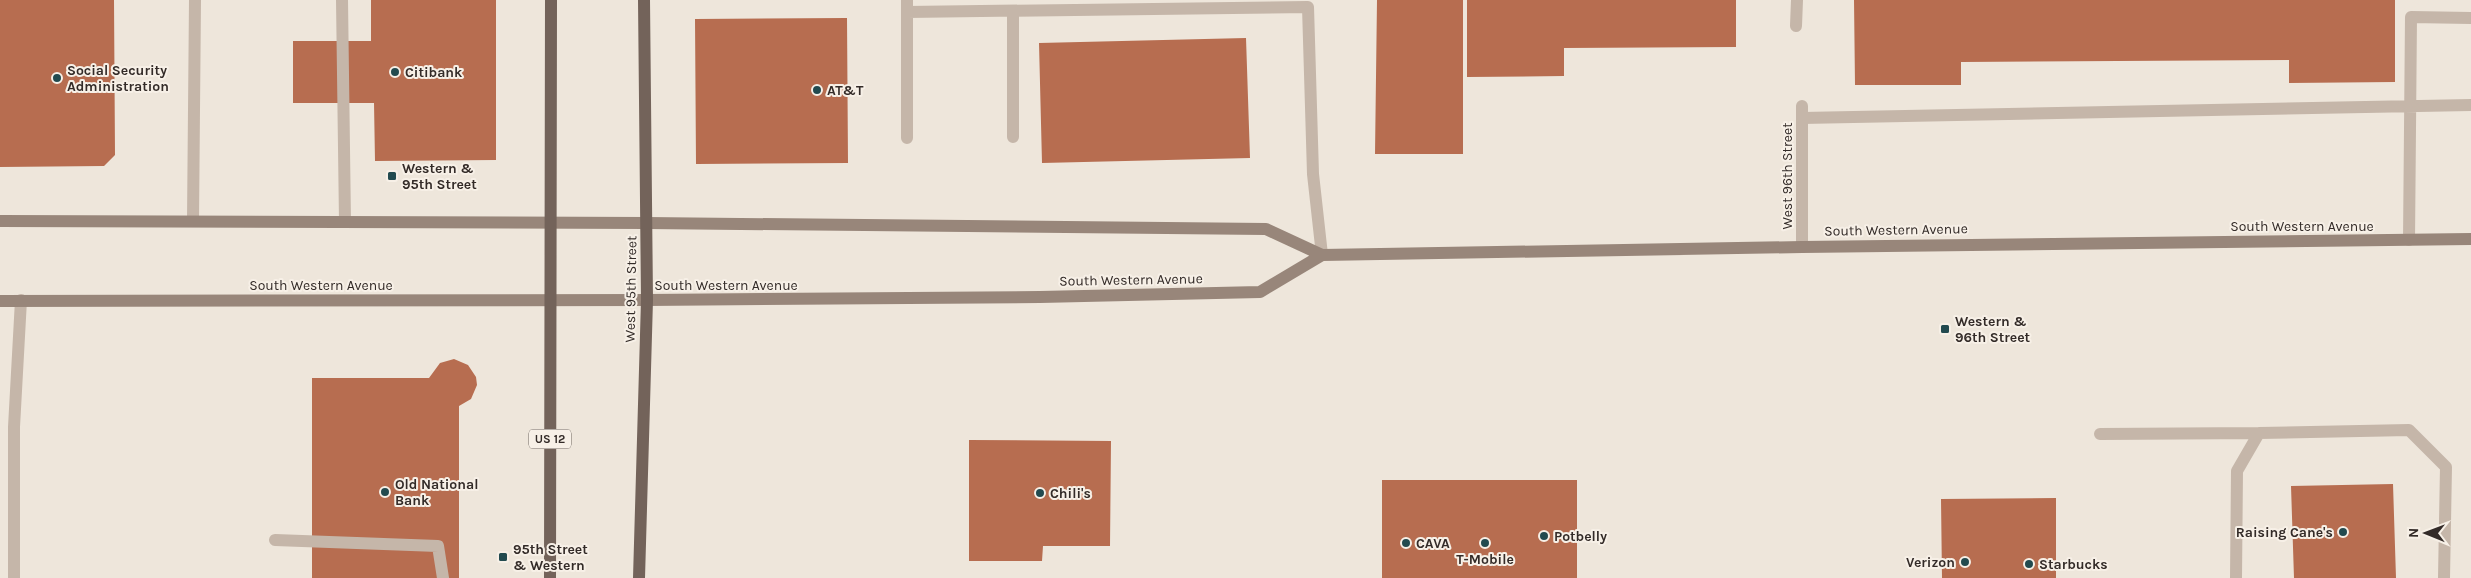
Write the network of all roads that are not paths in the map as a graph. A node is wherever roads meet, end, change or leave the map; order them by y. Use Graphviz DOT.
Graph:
graph roads {
  1 [pos="195,0"];
  2 [pos="342,0"];
  3 [pos="551,0"];
  4 [pos="644,0"];
  5 [pos="1796,0"];
  6 [pos="907,6"];
  7 [pos="1013,11"];
  8 [pos="2471,18"];
  9 [pos="1796,26"];
  10 [pos="2471,105"];
  11 [pos="2410,106"];
  12 [pos="1013,137"];
  13 [pos="907,138"];
  14 [pos="193,220"];
  15 [pos="0,221"];
  16 [pos="345,222"];
  17 [pos="549,223"];
  18 [pos="647,223"];
  19 [pos="2471,239"];
  20 [pos="2409,240"];
  21 [pos="1802,247"];
  22 [pos="1322,255"];
  23 [pos="0,300"];
  24 [pos="21,300"];
  25 [pos="549,300"];
  26 [pos="647,300"];
  27 [pos="2259,433"];
  28 [pos="2100,434"];
  29 [pos="275,540"];
  30 [pos="14,578"];
  31 [pos="443,578"];
  32 [pos="550,578"];
  33 [pos="639,578"];
  34 [pos="2236,578"];
  35 [pos="2444,578"];
  1 -- 14 [label="street"];
  2 -- 16 [label="street"];
  3 -- 17 [label="main road, US 12"];
  4 -- 18 [label="main road, West 95th Street"];
  5 -- 9 [label="street"];
  6 -- 7 [label="street"];
  6 -- 13 [label="street"];
  7 -- 12 [label="street"];
  7 -- 22 [label="street"];
  8 -- 11 [label="street"];
  10 -- 11 [label="street"];
  11 -- 20 [label="street"];
  11 -- 21 [label="street, West 96th Street"];
  14 -- 15 [label="main road, South Western Avenue"];
  14 -- 16 [label="main road, South Western Avenue"];
  16 -- 17 [label="main road, South Western Avenue"];
  17 -- 18 [label="main road, South Western Avenue"];
  17 -- 25 [label="main road, US 12"];
  18 -- 22 [label="main road, South Western Avenue"];
  18 -- 26 [label="main road, West 95th Street"];
  19 -- 20 [label="main road, South Western Avenue"];
  20 -- 21 [label="main road, South Western Avenue"];
  21 -- 22 [label="main road, South Western Avenue"];
  22 -- 26 [label="main road, South Western Avenue"];
  23 -- 24 [label="main road, South Western Avenue"];
  24 -- 25 [label="main road, South Western Avenue"];
  24 -- 30 [label="street"];
  25 -- 26 [label="main road, South Western Avenue"];
  25 -- 32 [label="main road, US 12"];
  26 -- 33 [label="main road, West 95th Street"];
  27 -- 28 [label="street"];
  27 -- 34 [label="street"];
  27 -- 35 [label="street"];
  29 -- 31 [label="street"];
}
